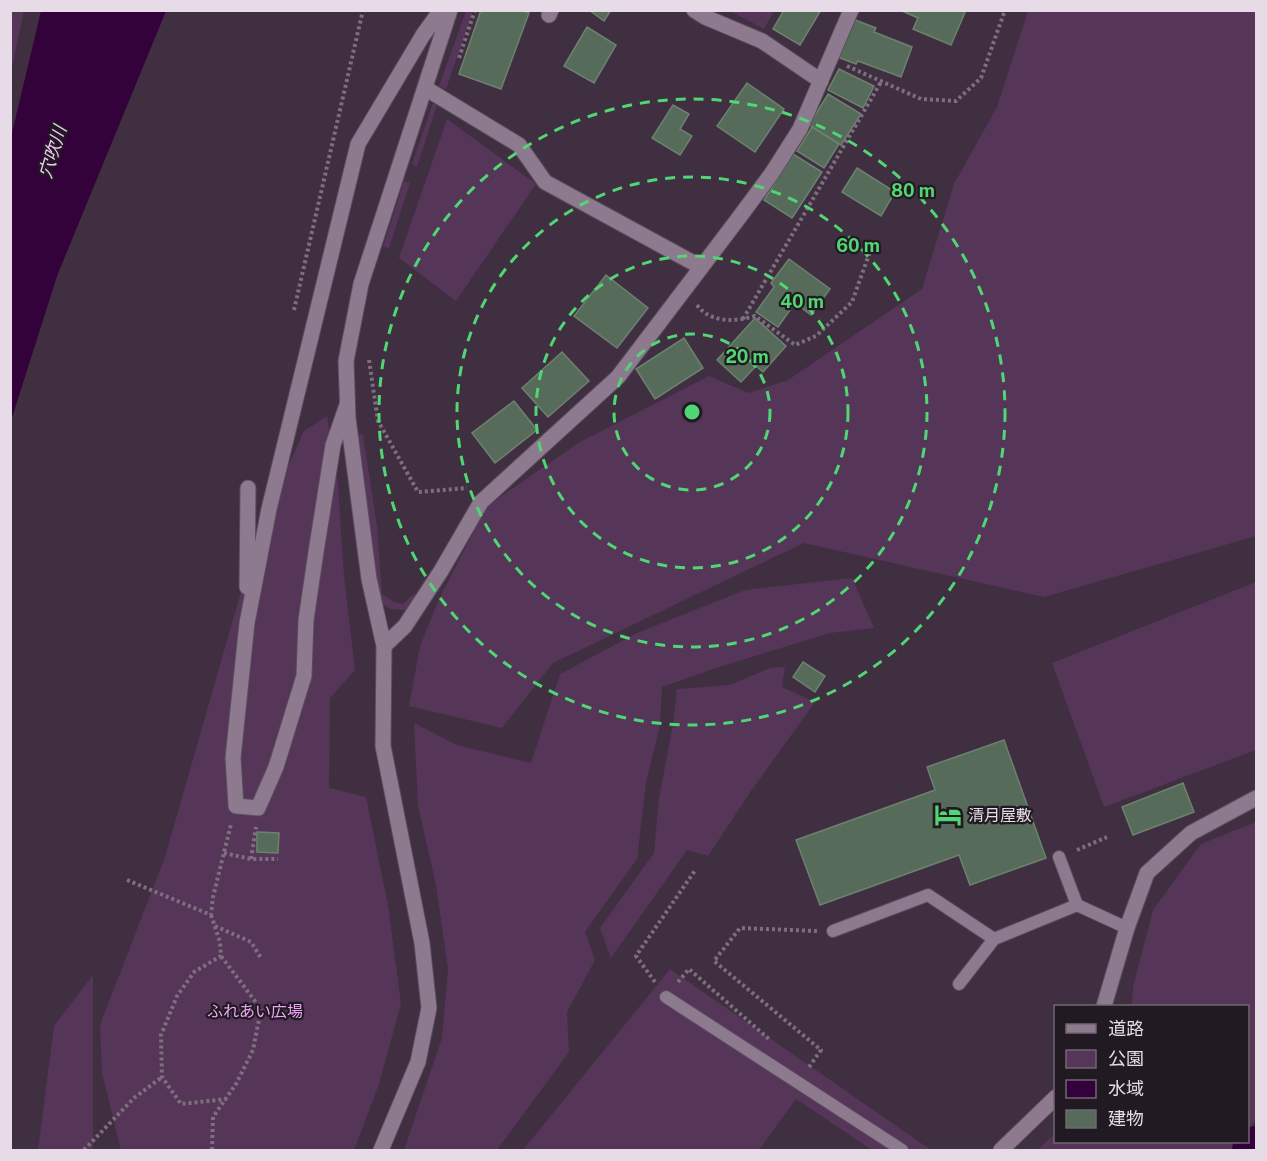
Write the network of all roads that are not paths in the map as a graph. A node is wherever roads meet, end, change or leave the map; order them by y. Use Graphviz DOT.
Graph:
graph roads {
  1 [pos="441,10"];
  2 [pos="450,10"];
  3 [pos="694,10"];
  4 [pos="851,10"];
  5 [pos="821,81"];
  6 [pos="425,88"];
  7 [pos="701,267"];
  8 [pos="347,405"];
  9 [pos="248,488"];
  10 [pos="247,623"];
  11 [pos="384,646"];
  12 [pos="1257,798"];
  13 [pos="1059,857"];
  14 [pos="1077,905"];
  15 [pos="1126,928"];
  16 [pos="833,931"];
  17 [pos="994,939"];
  18 [pos="959,984"];
  19 [pos="666,997"];
  20 [pos="1104,1005"];
  21 [pos="1054,1099"];
  22 [pos="381,1150"];
  23 [pos="902,1150"];
  24 [pos="1001,1150"];
  1 -- 10 [label="street"];
  2 -- 6 [label="street"];
  3 -- 5 [label="street"];
  4 -- 5 [label="street"];
  5 -- 7 [label="street"];
  6 -- 7 [label="street"];
  6 -- 8 [label="street"];
  7 -- 11 [label="street"];
  8 -- 10 [label="street"];
  8 -- 11 [label="street"];
  9 -- 10 [label="street"];
  11 -- 22 [label="street"];
  12 -- 15 [label="street"];
  13 -- 14 [label="lane"];
  14 -- 15 [label="lane"];
  14 -- 17 [label="lane"];
  15 -- 20 [label="street"];
  16 -- 17 [label="lane"];
  17 -- 18 [label="lane"];
  19 -- 23 [label="lane"];
  21 -- 24 [label="street"];
}
